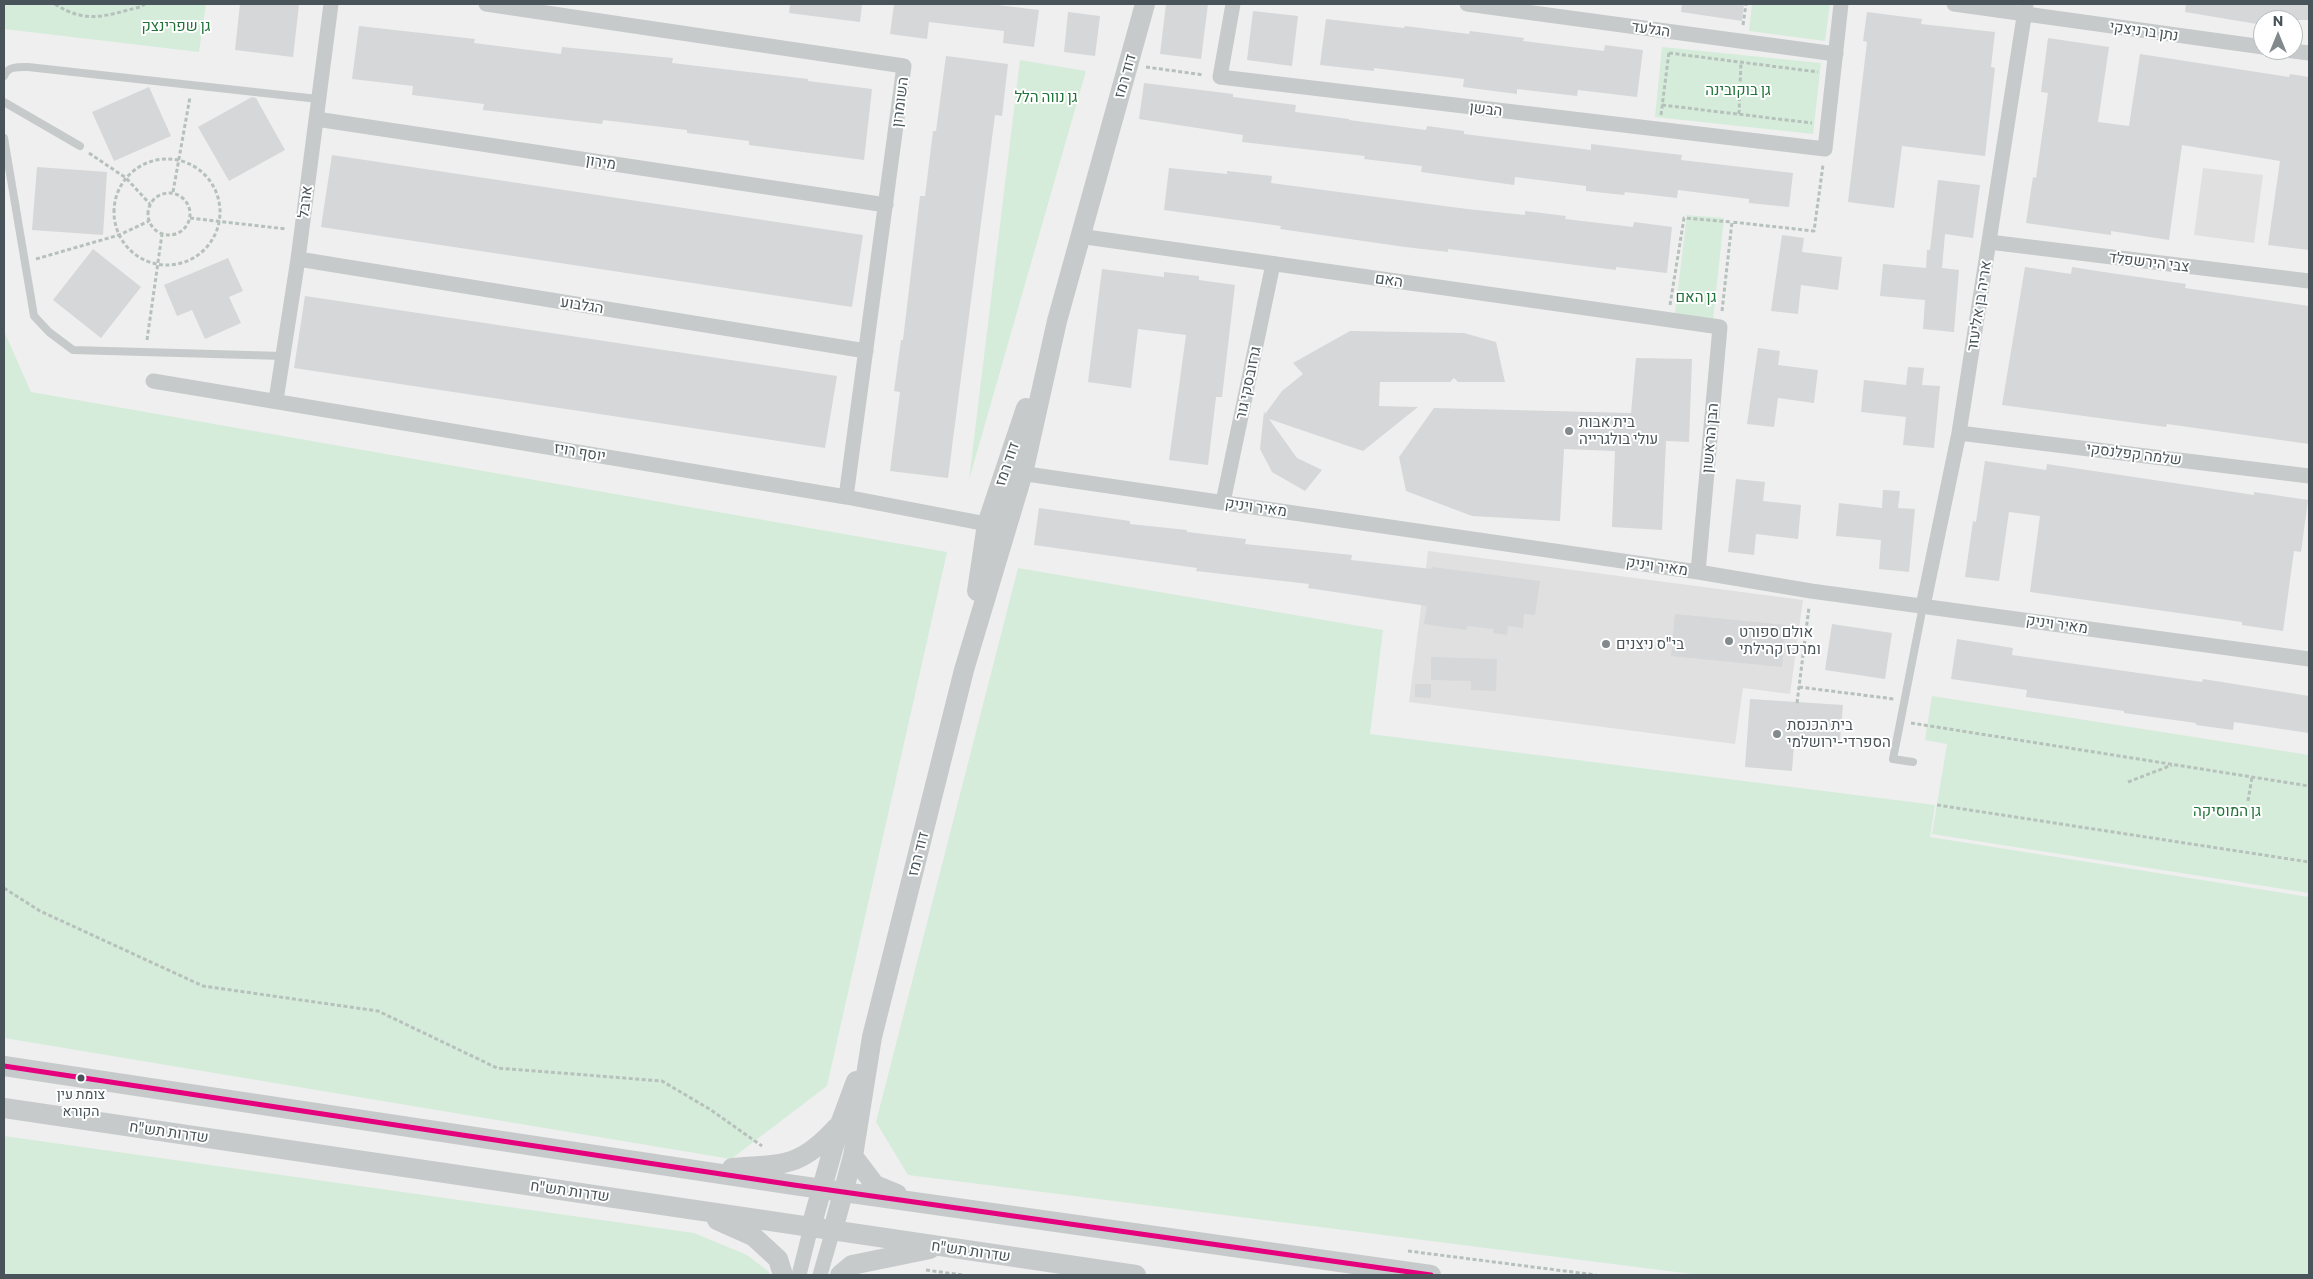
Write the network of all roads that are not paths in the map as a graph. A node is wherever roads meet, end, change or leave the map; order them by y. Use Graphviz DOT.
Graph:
graph roads {
  1 [pos="331,4"];
  2 [pos="486,4"];
  3 [pos="1145,4"];
  4 [pos="1232,4"];
  5 [pos="1467,4"];
  6 [pos="1841,4"];
  7 [pos="1954,4"];
  8 [pos="2026,9"];
  9 [pos="2253,45"];
  10 [pos="1836,54"];
  11 [pos="4,76"];
  12 [pos="318,99"];
  13 [pos="4,102"];
  14 [pos="316,119"];
  15 [pos="4,138"];
  16 [pos="80,146"];
  17 [pos="886,205"];
  18 [pos="1080,236"];
  19 [pos="1989,242"];
  20 [pos="298,259"];
  21 [pos="1274,264"];
  22 [pos="2309,281"];
  23 [pos="1720,327"];
  24 [pos="866,351"];
  25 [pos="283,356"];
  26 [pos="153,381"];
  27 [pos="276,400"];
  28 [pos="1959,433"];
  29 [pos="1014,472"];
  30 [pos="2309,476"];
  31 [pos="846,497"];
  32 [pos="1223,502"];
  33 [pos="997,526"];
  34 [pos="1698,572"];
  35 [pos="1922,606"];
  36 [pos="2309,659"];
  37 [pos="1912,762"];
  38 [pos="872,1038"];
  39 [pos="4,1066"];
  40 [pos="4,1108"];
  41 [pos="840,1124"];
  42 [pos="853,1156"];
  43 [pos="692,1170"];
  44 [pos="822,1188"];
  45 [pos="844,1192"];
  46 [pos="920,1203"];
  47 [pos="694,1210"];
  48 [pos="811,1227"];
  49 [pos="832,1230"];
  50 [pos="943,1247"];
  51 [pos="783,1275"];
  52 [pos="799,1275"];
  53 [pos="820,1275"];
  54 [pos="840,1275"];
  55 [pos="1136,1275"];
  56 [pos="1431,1275"];
  1 -- 12 [label="street, ארבל"];
  2 -- 17 [label="street, השומרון"];
  3 -- 18 [label="main road, דוד רמז"];
  4 -- 10 [label="street, הבשן"];
  5 -- 10 [label="street, הגלעד"];
  6 -- 10 [label="street"];
  7 -- 8 [label="street, נתן ברניצקי"];
  8 -- 9 [label="street, נתן ברניצקי"];
  8 -- 19 [label="street, אריה בן אליעזר"];
  11 -- 12 [label="lane"];
  12 -- 14 [label="street, ארבל"];
  13 -- 16 [label="lane"];
  14 -- 17 [label="street, מירון"];
  14 -- 20 [label="street, ארבל"];
  15 -- 25 [label="lane"];
  17 -- 24 [label="street, השומרון"];
  18 -- 21 [label="street, האם"];
  18 -- 29 [label="main road, דוד רמז"];
  19 -- 22 [label="street, צבי הירשפלד"];
  19 -- 28 [label="street, אריה בן אליעזר"];
  20 -- 24 [label="street, הגלבוע"];
  20 -- 25 [label="street, ארבל"];
  21 -- 23 [label="street, האם"];
  21 -- 32 [label="street, גרזובסקי גור"];
  23 -- 34 [label="street, הבן הראשון"];
  24 -- 31 [label="street, השומרון"];
  25 -- 27 [label="street, ארבל"];
  26 -- 27 [label="street, יוסף רויז"];
  27 -- 31 [label="street, יוסף רויז"];
  28 -- 30 [label="street, שלמה קפלנסקי"];
  28 -- 35 [label="street, אריה בן אליעזר"];
  29 -- 32 [label="street, מאיר ויניק"];
  29 -- 33 [label="main road, דוד רמז"];
  31 -- 33 [label="street, יוסף רויז"];
  32 -- 34 [label="street, מאיר ויניק"];
  33 -- 38 [label="main road, דוד רמז"];
  34 -- 35 [label="street, מאיר ויניק"];
  35 -- 36 [label="street, מאיר ויניק"];
  35 -- 37 [label="lane"];
  38 -- 41 [label="main road, דוד רמז"];
  38 -- 42 [label="main road, דוד רמז"];
  39 -- 43 [label="main road"];
  40 -- 47 [label="main road, שדרות תש\"ח"];
  41 -- 43 [label="main road"];
  41 -- 44 [label="main road, דוד רמז"];
  42 -- 45 [label="main road, דוד רמז"];
  42 -- 46 [label="main road"];
  43 -- 44 [label="main road"];
  44 -- 45 [label="main road"];
  44 -- 48 [label="main road, דוד רמז"];
  45 -- 46 [label="main road"];
  45 -- 49 [label="main road, דוד רמז"];
  46 -- 56 [label="main road"];
  47 -- 48 [label="main road, שדרות תש\"ח"];
  47 -- 51 [label="main road"];
  48 -- 49 [label="main road, שדרות תש\"ח"];
  48 -- 52 [label="street, דוד רמז"];
  49 -- 50 [label="main road, שדרות תש\"ח"];
  49 -- 53 [label="street, דוד רמז"];
  50 -- 54 [label="main road"];
  50 -- 55 [label="main road, שדרות תש\"ח"];
}
